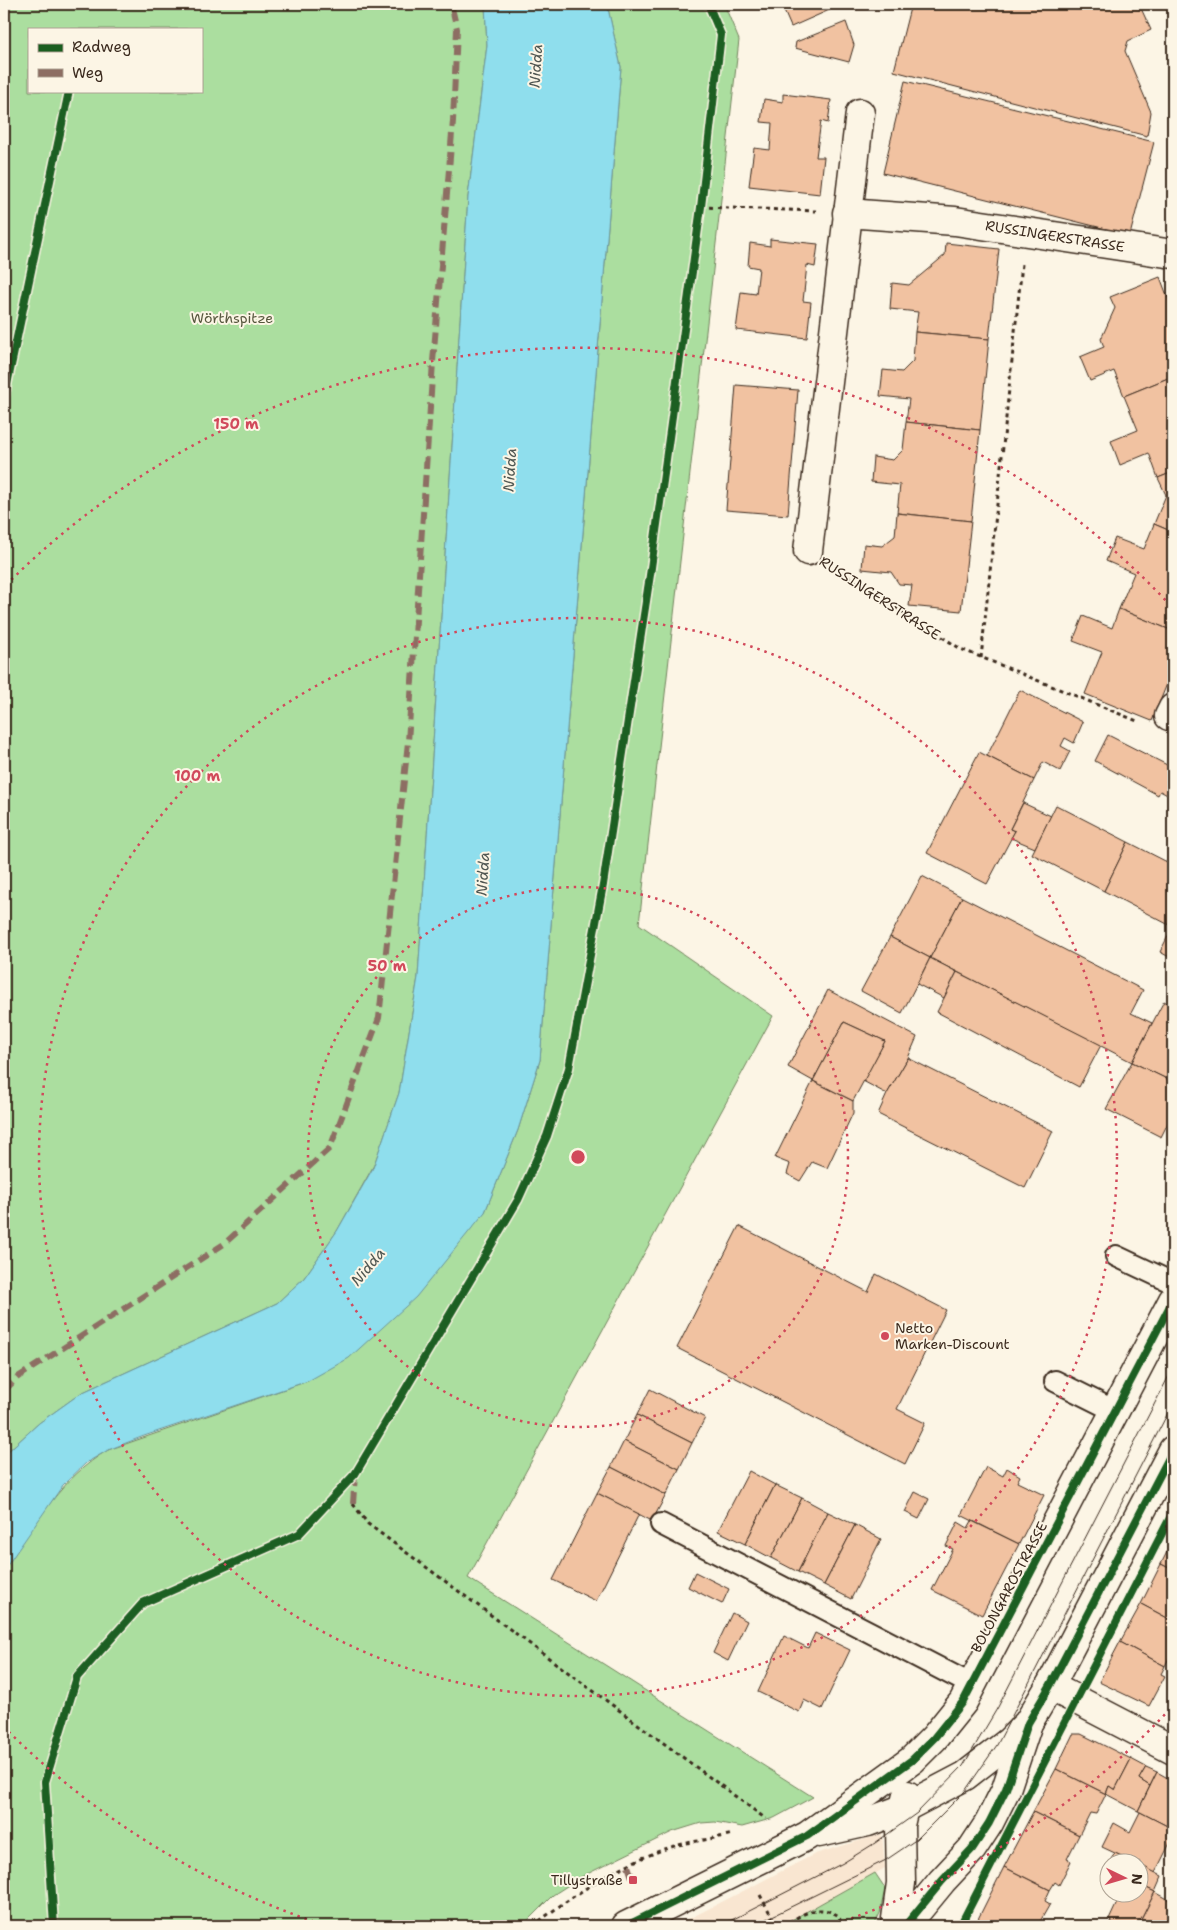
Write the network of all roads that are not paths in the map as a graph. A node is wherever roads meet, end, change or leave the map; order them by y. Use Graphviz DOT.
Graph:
graph roads {
  1 [pos="860,112"];
  2 [pos="847,213"];
  3 [pos="1173,254"];
  4 [pos="808,551"];
  5 [pos="1116,1256"];
  6 [pos="1173,1283"];
  7 [pos="1173,1300"];
  8 [pos="1055,1381"];
  9 [pos="1115,1411"];
  10 [pos="1173,1450"];
  11 [pos="661,1524"];
  12 [pos="1050,1686"];
  13 [pos="968,1693"];
  14 [pos="1028,1722"];
  15 [pos="1173,1750"];
  16 [pos="902,1809"];
  17 [pos="807,1836"];
  18 [pos="902,1858"];
  19 [pos="942,1881"];
  20 [pos="626,1926"];
  21 [pos="895,1926"];
  22 [pos="905,1926"];
  1 -- 2 [label="main road, RUSSINGERSTRASSE"];
  2 -- 3 [label="main road, RUSSINGERSTRASSE"];
  2 -- 4 [label="main road, RUSSINGERSTRASSE"];
  5 -- 6 [label="lane"];
  7 -- 9 [label="main road, BOLONGAROSTRASSE"];
  8 -- 9 [label="lane"];
  9 -- 13 [label="main road, BOLONGAROSTRASSE"];
  10 -- 12 [label="main road"];
  11 -- 13 [label="lane"];
  12 -- 14 [label="main road"];
  12 -- 15 [label="main road"];
  13 -- 16 [label="main road"];
  13 -- 17 [label="main road, BOLONGAROSTRASSE"];
  14 -- 16 [label="main road"];
  14 -- 19 [label="main road"];
  16 -- 17 [label="main road"];
  16 -- 18 [label="main road"];
  17 -- 20 [label="main road"];
  18 -- 19 [label="main road"];
  18 -- 21 [label="main road"];
  19 -- 22 [label="main road"];
}
